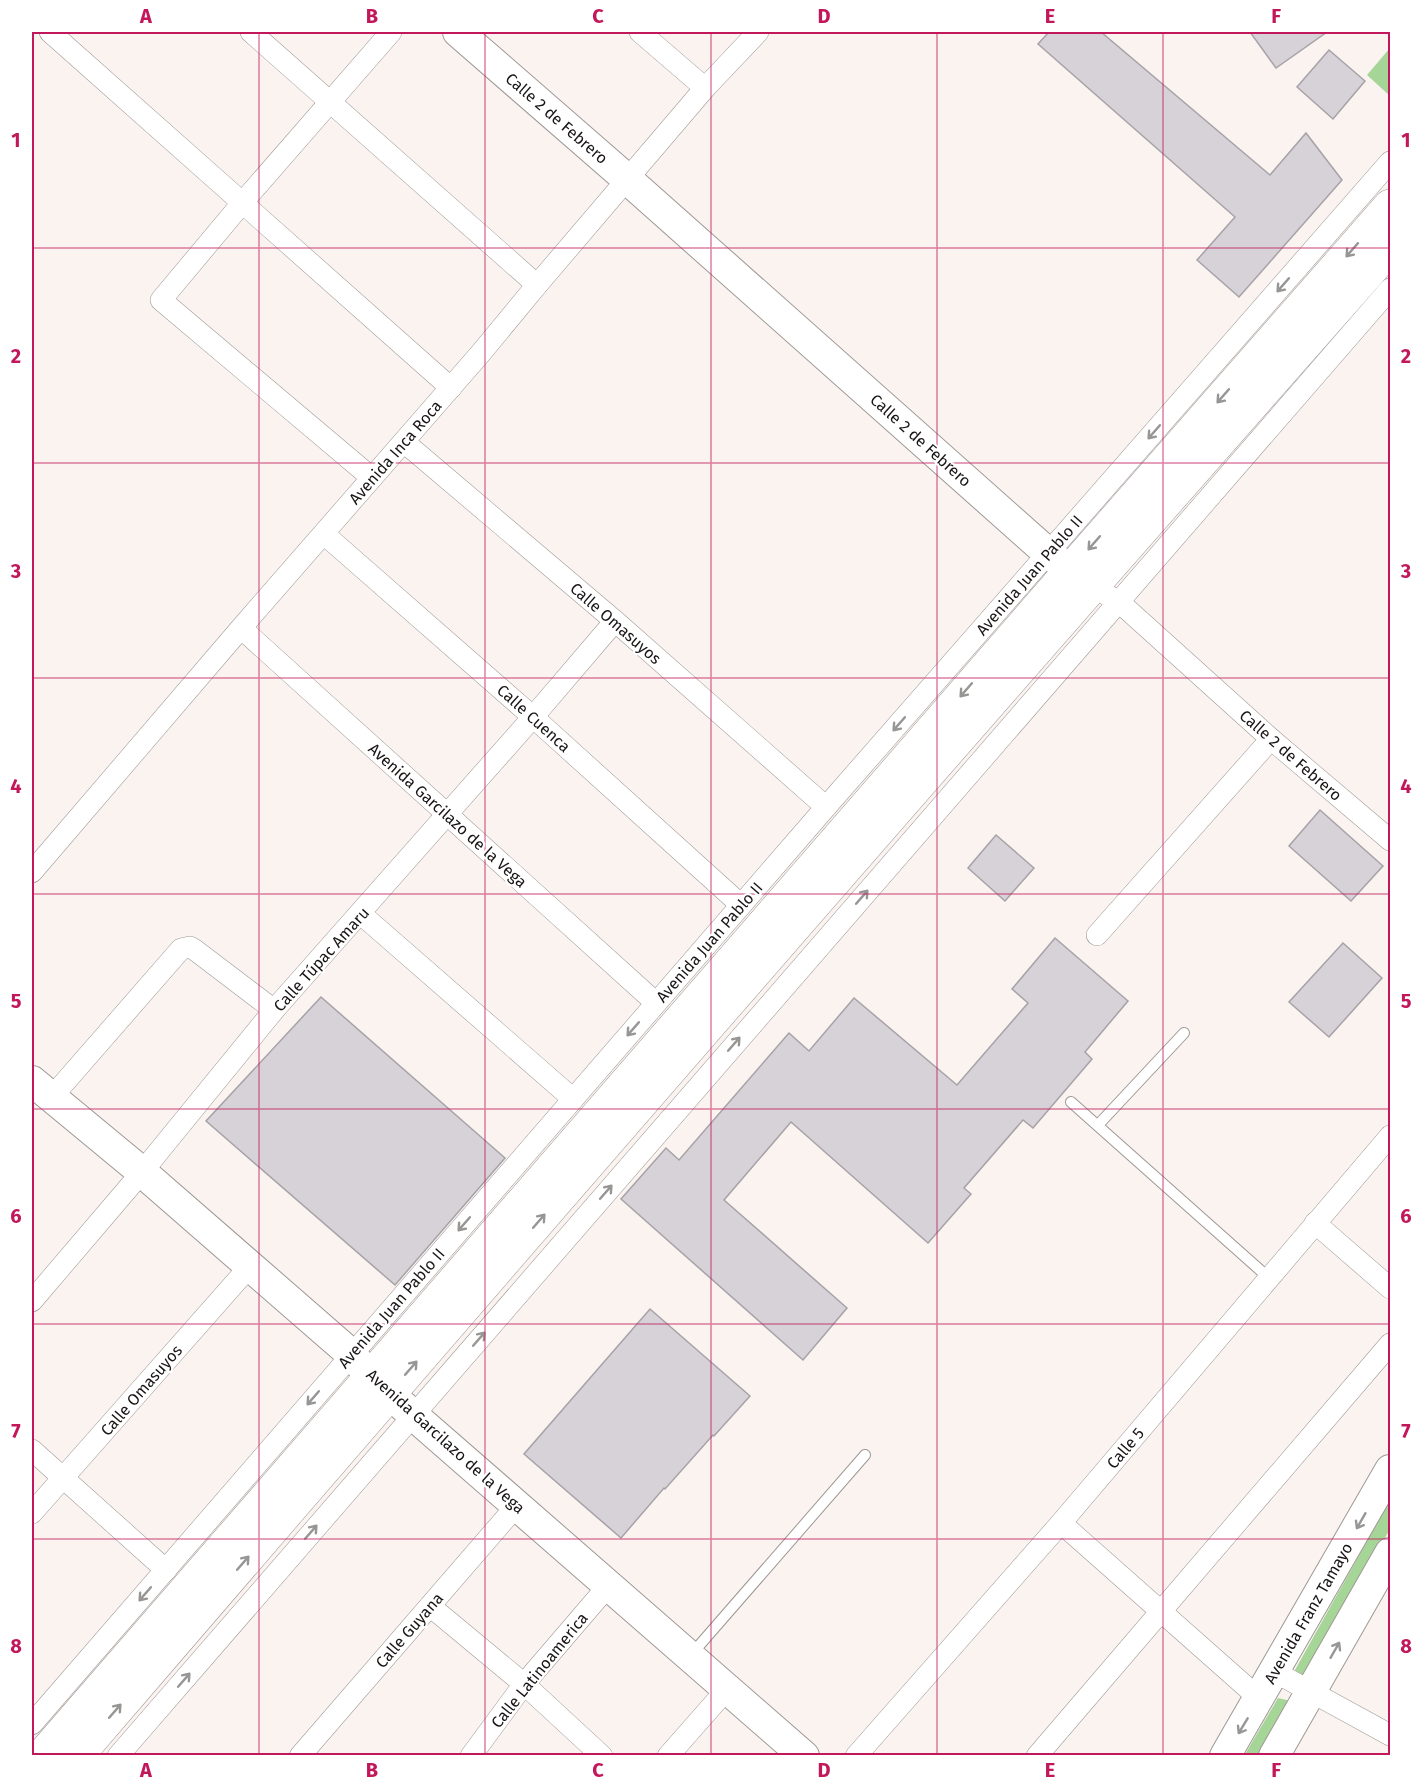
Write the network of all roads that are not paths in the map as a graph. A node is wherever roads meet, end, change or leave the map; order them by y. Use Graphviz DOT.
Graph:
graph roads {
  1 [pos="50,32"];
  2 [pos="251,32"];
  3 [pos="391,32"];
  4 [pos="458,32"];
  5 [pos="640,32"];
  6 [pos="758,32"];
  7 [pos="705,88"];
  8 [pos="331,102"];
  9 [pos="1390,162"];
  10 [pos="627,179"];
  11 [pos="243,202"];
  12 [pos="1390,206"];
  13 [pos="1390,248"];
  14 [pos="537,285"];
  15 [pos="1390,289"];
  16 [pos="451,388"];
  17 [pos="404,441"];
  18 [pos="372,478"];
  19 [pos="324,534"];
  20 [pos="1082,578"];
  21 [pos="615,621"];
  22 [pos="241,628"];
  23 [pos="533,717"];
  24 [pos="1271,739"];
  25 [pos="826,807"];
  26 [pos="446,814"];
  27 [pos="1390,840"];
  28 [pos="32,872"];
  29 [pos="741,905"];
  30 [pos="361,914"];
  31 [pos="1097,934"];
  32 [pos="656,1003"];
  33 [pos="274,1010"];
  34 [pos="1184,1034"];
  35 [pos="38,1090"];
  36 [pos="573,1099"];
  37 [pos="1071,1102"];
  38 [pos="1098,1125"];
  39 [pos="1390,1136"];
  40 [pos="142,1172"];
  41 [pos="1315,1223"];
  42 [pos="250,1266"];
  43 [pos="1269,1278"];
  44 [pos="1390,1288"];
  45 [pos="32,1301"];
  46 [pos="1390,1344"];
  47 [pos="370,1375"];
  48 [pos="413,1415"];
  49 [pos="32,1450"];
  50 [pos="865,1455"];
  51 [pos="1390,1470"];
  52 [pos="64,1478"];
  53 [pos="518,1504"];
  54 [pos="32,1513"];
  55 [pos="1061,1523"];
  56 [pos="1390,1553"];
  57 [pos="166,1570"];
  58 [pos="608,1586"];
  59 [pos="430,1606"];
  60 [pos="1161,1612"];
  61 [pos="690,1656"];
  62 [pos="524,1684"];
  63 [pos="1268,1684"];
  64 [pos="727,1689"];
  65 [pos="1311,1691"];
  66 [pos="32,1724"];
  67 [pos="1390,1736"];
  68 [pos="476,1754"];
  69 [pos="42,1755"];
  70 [pos="77,1755"];
  71 [pos="118,1755"];
  72 [pos="300,1755"];
  73 [pos="603,1755"];
  74 [pos="669,1755"];
  75 [pos="804,1755"];
  76 [pos="856,1755"];
  77 [pos="1037,1755"];
  78 [pos="1225,1755"];
  79 [pos="1274,1755"];
  1 -- 11 [label="street"];
  2 -- 8 [label="street"];
  3 -- 8 [label="street"];
  4 -- 10 [label="street, Calle 2 de Febrero"];
  5 -- 7 [label="street"];
  6 -- 7 [label="street, Avenida Inca Roca"];
  7 -- 10 [label="street, Avenida Inca Roca"];
  8 -- 11 [label="street"];
  8 -- 14 [label="street"];
  9 -- 20 [label="street, Avenida Juan Pablo II, one-way"];
  10 -- 14 [label="street, Avenida Inca Roca"];
  10 -- 20 [label="street, Calle 2 de Febrero"];
  11 -- 16 [label="street"];
  11 -- 18 [label="street"];
  12 -- 20 [label="highway, Avenida Juan Pablo II, one-way"];
  13 -- 20 [label="highway, Avenida Juan Pablo II"];
  14 -- 16 [label="street, Avenida Inca Roca"];
  15 -- 20 [label="street, Avenida Juan Pablo II"];
  16 -- 17 [label="street, Avenida Inca Roca"];
  17 -- 18 [label="street, Avenida Inca Roca"];
  17 -- 21 [label="street, Calle Omasuyos"];
  18 -- 19 [label="street, Avenida Inca Roca"];
  19 -- 22 [label="street, Avenida Inca Roca"];
  19 -- 23 [label="street, Calle Cuenca"];
  20 -- 24 [label="street, Calle 2 de Febrero"];
  20 -- 25 [label="street, Avenida Juan Pablo II, one-way"];
  20 -- 47 [label="highway, Avenida Juan Pablo II"];
  48 -- 20 [label="street, Avenida Juan Pablo II, one-way"];
  21 -- 23 [label="street, Calle Túpac Amaru"];
  21 -- 25 [label="street, Calle Omasuyos"];
  22 -- 26 [label="street, Avenida Garcilazo de la Vega"];
  22 -- 28 [label="street, Avenida Inca Roca"];
  23 -- 26 [label="street, Calle Túpac Amaru"];
  23 -- 29 [label="street, Calle Cuenca"];
  24 -- 27 [label="street, Calle 2 de Febrero"];
  24 -- 31 [label="street"];
  25 -- 29 [label="street, Avenida Juan Pablo II"];
  26 -- 30 [label="street, Calle Túpac Amaru"];
  26 -- 32 [label="street, Avenida Garcilazo de la Vega"];
  29 -- 32 [label="street, Avenida Juan Pablo II"];
  30 -- 33 [label="street, Calle Túpac Amaru"];
  30 -- 36 [label="street"];
  32 -- 36 [label="street, Avenida Juan Pablo II, one-way"];
  33 -- 35 [label="street"];
  33 -- 40 [label="street, Calle Túpac Amaru"];
  34 -- 38 [label="lane"];
  35 -- 40 [label="street, Avenida Garcilazo de la Vega"];
  36 -- 47 [label="street, Avenida Juan Pablo II, one-way"];
  37 -- 38 [label="lane"];
  38 -- 43 [label="lane"];
  39 -- 41 [label="street, Calle 5"];
  40 -- 42 [label="street, Avenida Garcilazo de la Vega"];
  40 -- 45 [label="street, Calle Túpac Amaru"];
  41 -- 43 [label="street, Calle 5"];
  41 -- 44 [label="street"];
  42 -- 47 [label="street, Avenida Garcilazo de la Vega"];
  42 -- 52 [label="street, Calle Omasuyos"];
  43 -- 55 [label="street, Calle 5"];
  46 -- 60 [label="street"];
  47 -- 48 [label="street, Avenida Garcilazo de la Vega"];
  47 -- 57 [label="street, Avenida Juan Pablo II, one-way"];
  47 -- 69 [label="highway, Avenida Juan Pablo II"];
  70 -- 47 [label="highway, Avenida Juan Pablo II, one-way"];
  48 -- 53 [label="street, Avenida Garcilazo de la Vega"];
  71 -- 48 [label="street, Avenida Juan Pablo II, one-way"];
  49 -- 52 [label="street"];
  50 -- 61 [label="lane"];
  51 -- 63 [label="street, Avenida Franz Tamayo, one-way"];
  52 -- 54 [label="street, Calle Omasuyos"];
  52 -- 57 [label="street"];
  53 -- 58 [label="street, Avenida Garcilazo de la Vega"];
  53 -- 59 [label="street, Calle Guyana"];
  55 -- 60 [label="street"];
  55 -- 76 [label="street, Calle 5"];
  65 -- 56 [label="street, one-way"];
  57 -- 66 [label="street, Avenida Juan Pablo II, one-way"];
  58 -- 61 [label="street, Avenida Garcilazo de la Vega"];
  58 -- 62 [label="street, Calle Latinoamerica"];
  59 -- 62 [label="street"];
  59 -- 72 [label="street, Calle Guyana"];
  60 -- 63 [label="street"];
  60 -- 77 [label="street"];
  61 -- 64 [label="street, Avenida Garcilazo de la Vega"];
  62 -- 68 [label="street, Calle Latinoamerica"];
  62 -- 73 [label="street"];
  63 -- 65 [label="street"];
  63 -- 78 [label="street, Avenida Franz Tamayo, one-way"];
  64 -- 74 [label="street"];
  64 -- 75 [label="street, Avenida Garcilazo de la Vega"];
  65 -- 67 [label="street"];
  65 -- 79 [label="street"];
}
